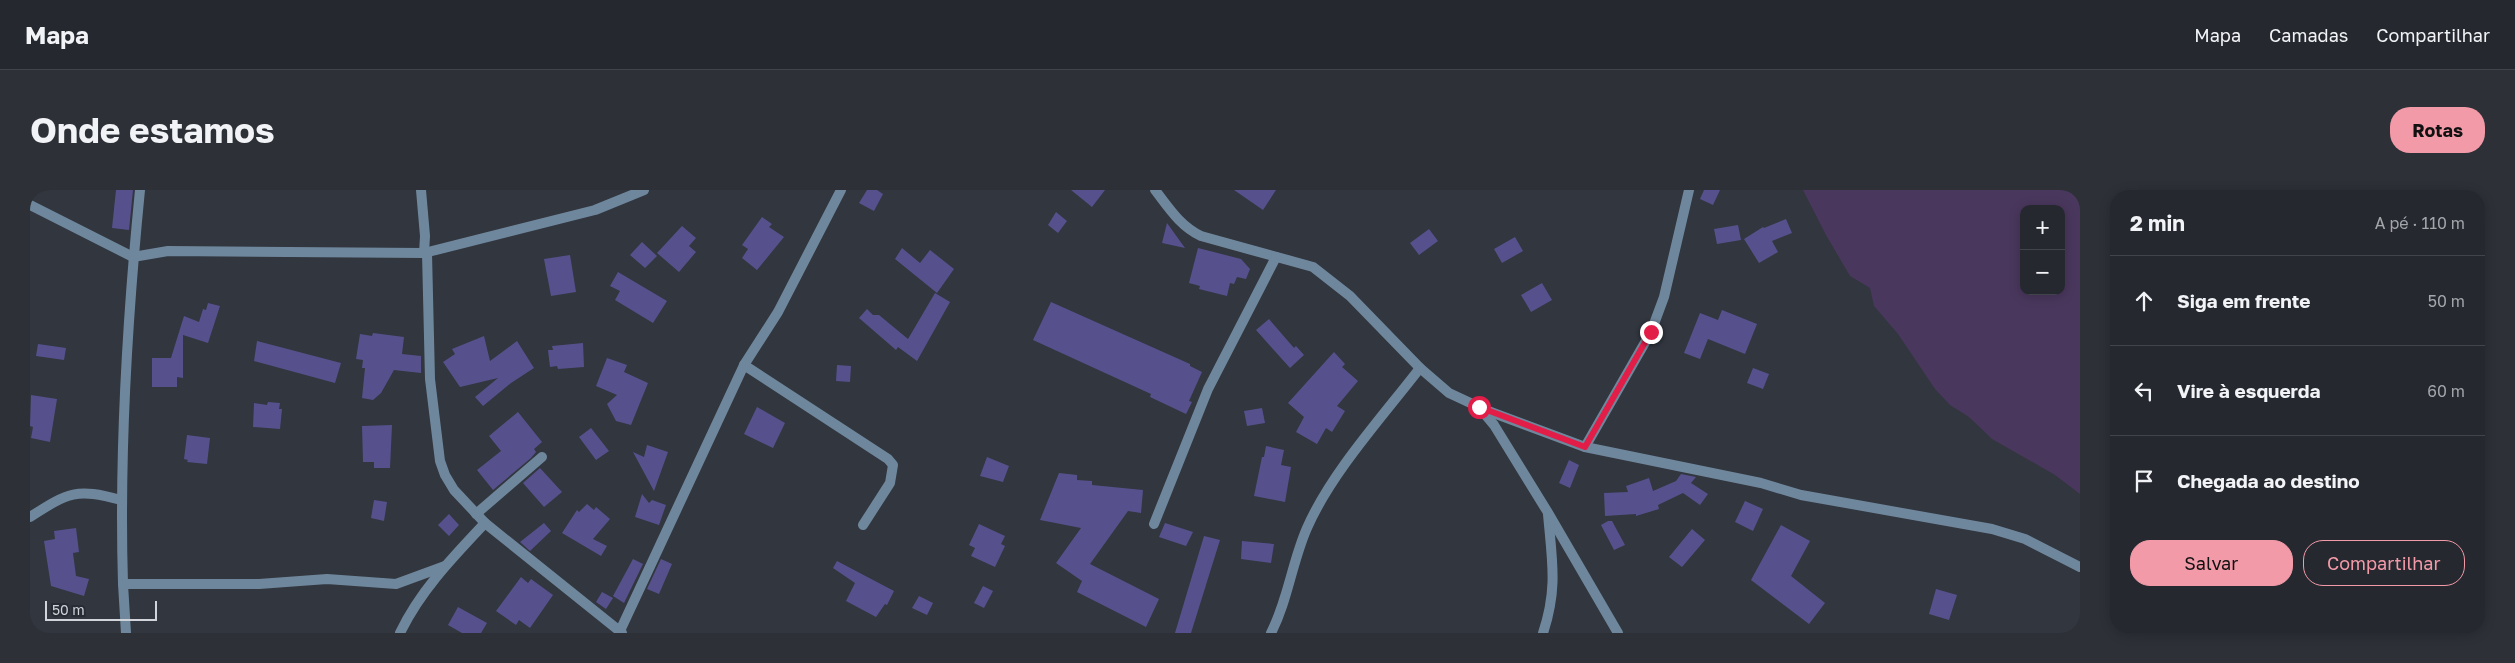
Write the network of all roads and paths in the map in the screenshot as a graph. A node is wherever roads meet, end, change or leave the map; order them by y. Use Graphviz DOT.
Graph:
graph roads {
  1 [pos="140,190"];
  2 [pos="421,190"];
  3 [pos="644,190"];
  4 [pos="842,190"];
  5 [pos="1156,190"];
  6 [pos="1689,190"];
  7 [pos="30,205"];
  8 [pos="425,253"];
  9 [pos="133,257"];
  10 [pos="1276,257"];
  11 [pos="744,365"];
  12 [pos="1420,368"];
  13 [pos="1479,407"];
  14 [pos="1585,447"];
  15 [pos="542,457"];
  16 [pos="121,500"];
  17 [pos="1548,511"];
  18 [pos="476,514"];
  19 [pos="30,516"];
  20 [pos="485,524"];
  21 [pos="1154,524"];
  22 [pos="863,525"];
  23 [pos="445,566"];
  24 [pos="2080,567"];
  25 [pos="123,584"];
  26 [pos="620,632"];
  27 [pos="126,633"];
  28 [pos="400,633"];
  29 [pos="1271,633"];
  30 [pos="1543,633"];
  31 [pos="1618,633"];
  1 -- 9 [label="street"];
  2 -- 8 [label="street"];
  3 -- 8 [label="street"];
  4 -- 11 [label="street"];
  5 -- 10 [label="street"];
  6 -- 14 [label="street"];
  7 -- 9 [label="street"];
  8 -- 9 [label="street"];
  8 -- 18 [label="street"];
  9 -- 16 [label="street"];
  10 -- 12 [label="street"];
  10 -- 21 [label="street"];
  11 -- 22 [label="street"];
  11 -- 26 [label="street"];
  12 -- 13 [label="street"];
  12 -- 29 [label="street"];
  13 -- 14 [label="street"];
  13 -- 17 [label="street"];
  14 -- 24 [label="street"];
  15 -- 18 [label="street"];
  16 -- 19 [label="street"];
  16 -- 25 [label="street"];
  17 -- 30 [label="street"];
  17 -- 31 [label="street"];
  18 -- 20 [label="street"];
  20 -- 23 [label="street"];
  20 -- 26 [label="street"];
  23 -- 25 [label="street"];
  23 -- 28 [label="street"];
  25 -- 27 [label="street"];
}
